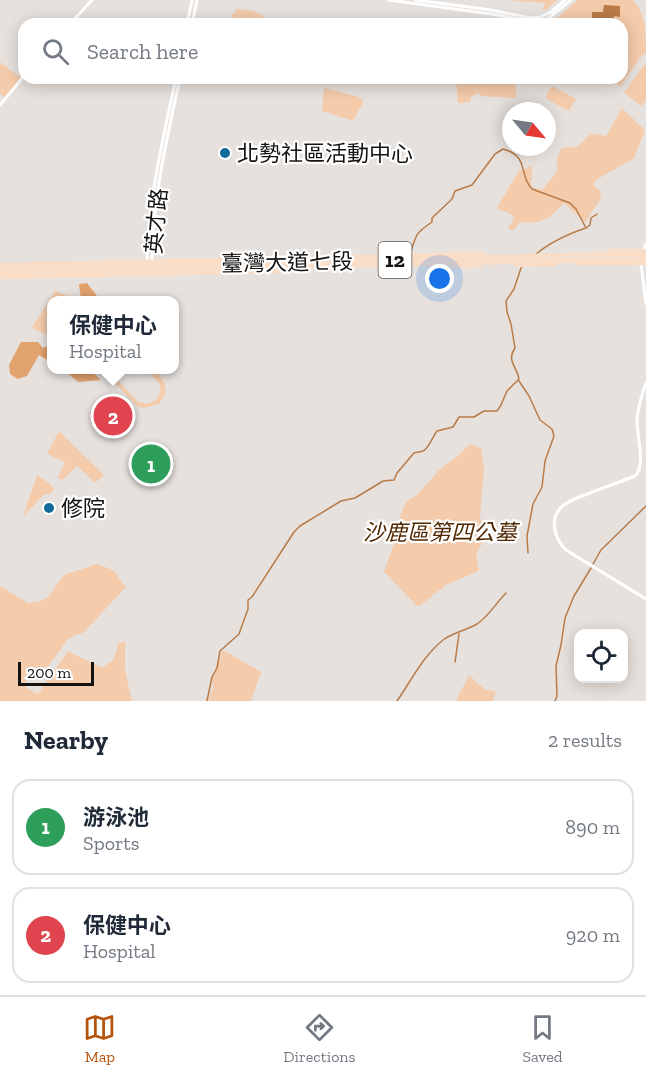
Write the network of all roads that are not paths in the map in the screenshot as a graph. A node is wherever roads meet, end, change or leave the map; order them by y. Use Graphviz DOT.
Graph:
graph roads {
  1 [pos="92,0"];
  2 [pos="195,0"];
  3 [pos="389,0"];
  4 [pos="416,0"];
  5 [pos="565,0"];
  6 [pos="571,0"];
  7 [pos="76,18"];
  8 [pos="189,18"];
  9 [pos="193,18"];
  10 [pos="512,18"];
  11 [pos="548,18"];
  12 [pos="18,83"];
  13 [pos="177,84"];
  14 [pos="0,105"];
  15 [pos="646,243"];
  16 [pos="644,257"];
  17 [pos="532,261"];
  18 [pos="574,263"];
  19 [pos="148,268"];
  20 [pos="0,271"];
  21 [pos="646,304"];
  22 [pos="646,384"];
  23 [pos="646,599"];
  1 -- 7 [label="street"];
  2 -- 8 [label="street"];
  2 -- 9 [label="street"];
  3 -- 10 [label="street"];
  4 -- 5 [label="street"];
  6 -- 11 [label="street"];
  12 -- 14 [label="street"];
  13 -- 19 [label="street, 英才路"];
  15 -- 16 [label="street"];
  16 -- 17 [label="main road, 臺灣大道七段 / 12"];
  16 -- 18 [label="main road, 臺灣大道七段 / 12"];
  16 -- 19 [label="main road, 臺灣大道七段 / 12"];
  16 -- 21 [label="street"];
  17 -- 18 [label="main road, 臺灣大道七段 / 12"];
  17 -- 19 [label="main road, 臺灣大道七段 / 12"];
  18 -- 19 [label="main road, 臺灣大道七段 / 12"];
  19 -- 20 [label="main road, 臺灣大道七段 / 12"];
  19 -- 20 [label="main road, 臺灣大道七段 / 12"];
  22 -- 23 [label="street"];
}
